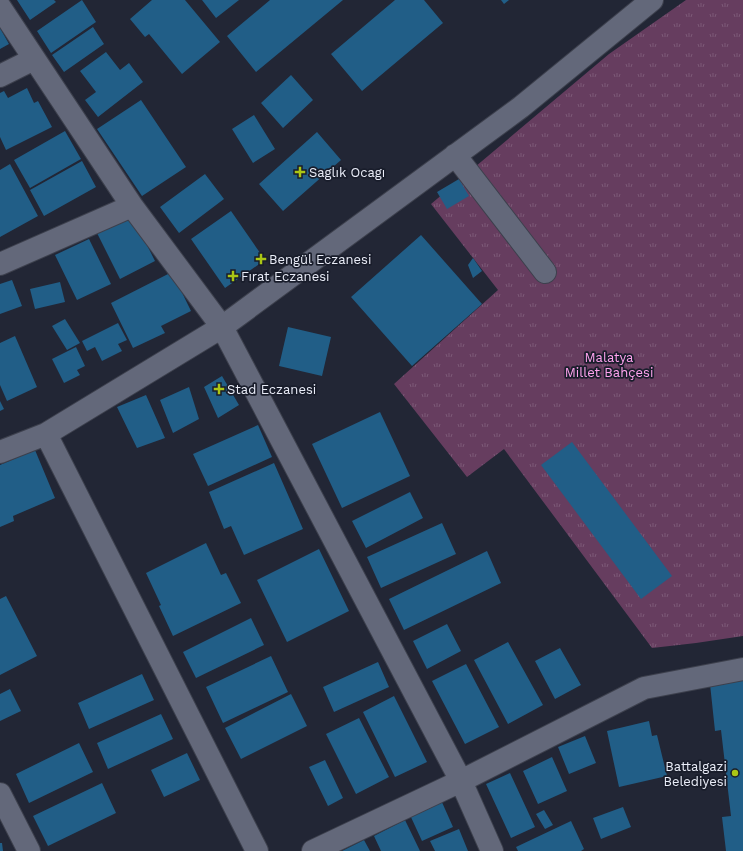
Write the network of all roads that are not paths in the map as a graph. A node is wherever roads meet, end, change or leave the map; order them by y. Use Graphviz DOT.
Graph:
graph roads {
  1 [pos="652,0"];
  2 [pos="0,7"];
  3 [pos="34,59"];
  4 [pos="0,76"];
  5 [pos="455,155"];
  6 [pos="132,206"];
  7 [pos="0,264"];
  8 [pos="545,272"];
  9 [pos="222,326"];
  10 [pos="46,434"];
  11 [pos="0,452"];
  12 [pos="743,669"];
  13 [pos="461,781"];
  14 [pos="0,794"];
  15 [pos="29,851"];
  16 [pos="256,851"];
  17 [pos="314,851"];
  18 [pos="492,851"];
  1 -- 5 [label="street"];
  2 -- 3 [label="street"];
  3 -- 4 [label="street"];
  3 -- 6 [label="street"];
  5 -- 8 [label="street"];
  5 -- 9 [label="street"];
  6 -- 7 [label="street"];
  6 -- 9 [label="street"];
  9 -- 10 [label="street"];
  9 -- 13 [label="street"];
  10 -- 11 [label="street"];
  10 -- 16 [label="street"];
  12 -- 13 [label="street"];
  13 -- 17 [label="street"];
  13 -- 18 [label="street"];
  14 -- 15 [label="street"];
}
